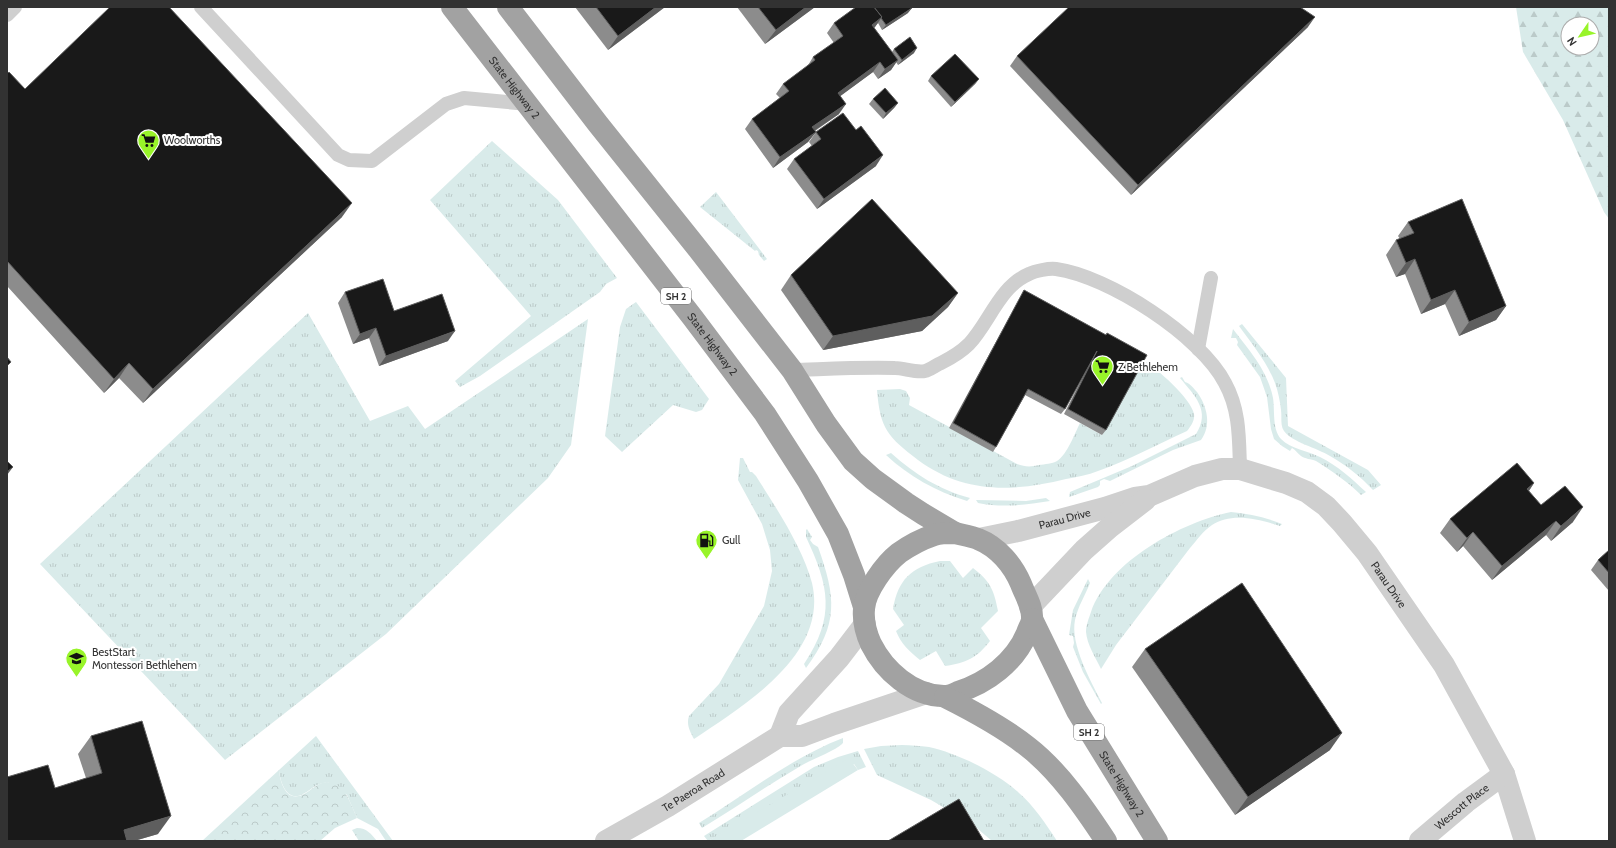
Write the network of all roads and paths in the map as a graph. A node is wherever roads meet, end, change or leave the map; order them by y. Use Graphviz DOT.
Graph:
graph roads {
  1 [pos="15,7"];
  2 [pos="200,7"];
  3 [pos="452,7"];
  4 [pos="508,7"];
  5 [pos="7,14"];
  6 [pos="528,104"];
  7 [pos="1211,278"];
  8 [pos="1198,349"];
  9 [pos="792,370"];
  10 [pos="1240,469"];
  11 [pos="1149,496"];
  12 [pos="955,532"];
  13 [pos="979,539"];
  14 [pos="1031,613"];
  15 [pos="864,615"];
  16 [pos="935,695"];
  17 [pos="780,736"];
  18 [pos="1504,774"];
  19 [pos="606,841"];
  20 [pos="1106,841"];
  21 [pos="1158,841"];
  22 [pos="1420,841"];
  23 [pos="1525,841"];
  1 -- 5 [label="lane"];
  2 -- 6 [label="lane"];
  3 -- 6 [label="highway, State Highway 2 / SH 2"];
  4 -- 9 [label="highway, SH 2"];
  6 -- 15 [label="highway, State Highway 2 / SH 2"];
  7 -- 8 [label="lane"];
  8 -- 9 [label="lane"];
  8 -- 10 [label="lane"];
  9 -- 12 [label="highway, SH 2"];
  10 -- 11 [label="street, Parau Drive"];
  10 -- 18 [label="street, Parau Drive"];
  11 -- 13 [label="street, Parau Drive"];
  11 -- 14 [label="street, Parau Drive"];
  12 -- 13 [label="highway, SH 2"];
  12 -- 15 [label="highway"];
  13 -- 14 [label="highway, SH 2"];
  14 -- 16 [label="highway"];
  14 -- 21 [label="highway, State Highway 2 / SH 2"];
  15 -- 16 [label="highway, SH 2"];
  15 -- 17 [label="street"];
  16 -- 17 [label="street"];
  16 -- 20 [label="highway, SH 2"];
  17 -- 19 [label="street, Te Paeroa Road"];
  18 -- 22 [label="street, Wescott Place"];
  18 -- 23 [label="street, Parau Drive"];
}
